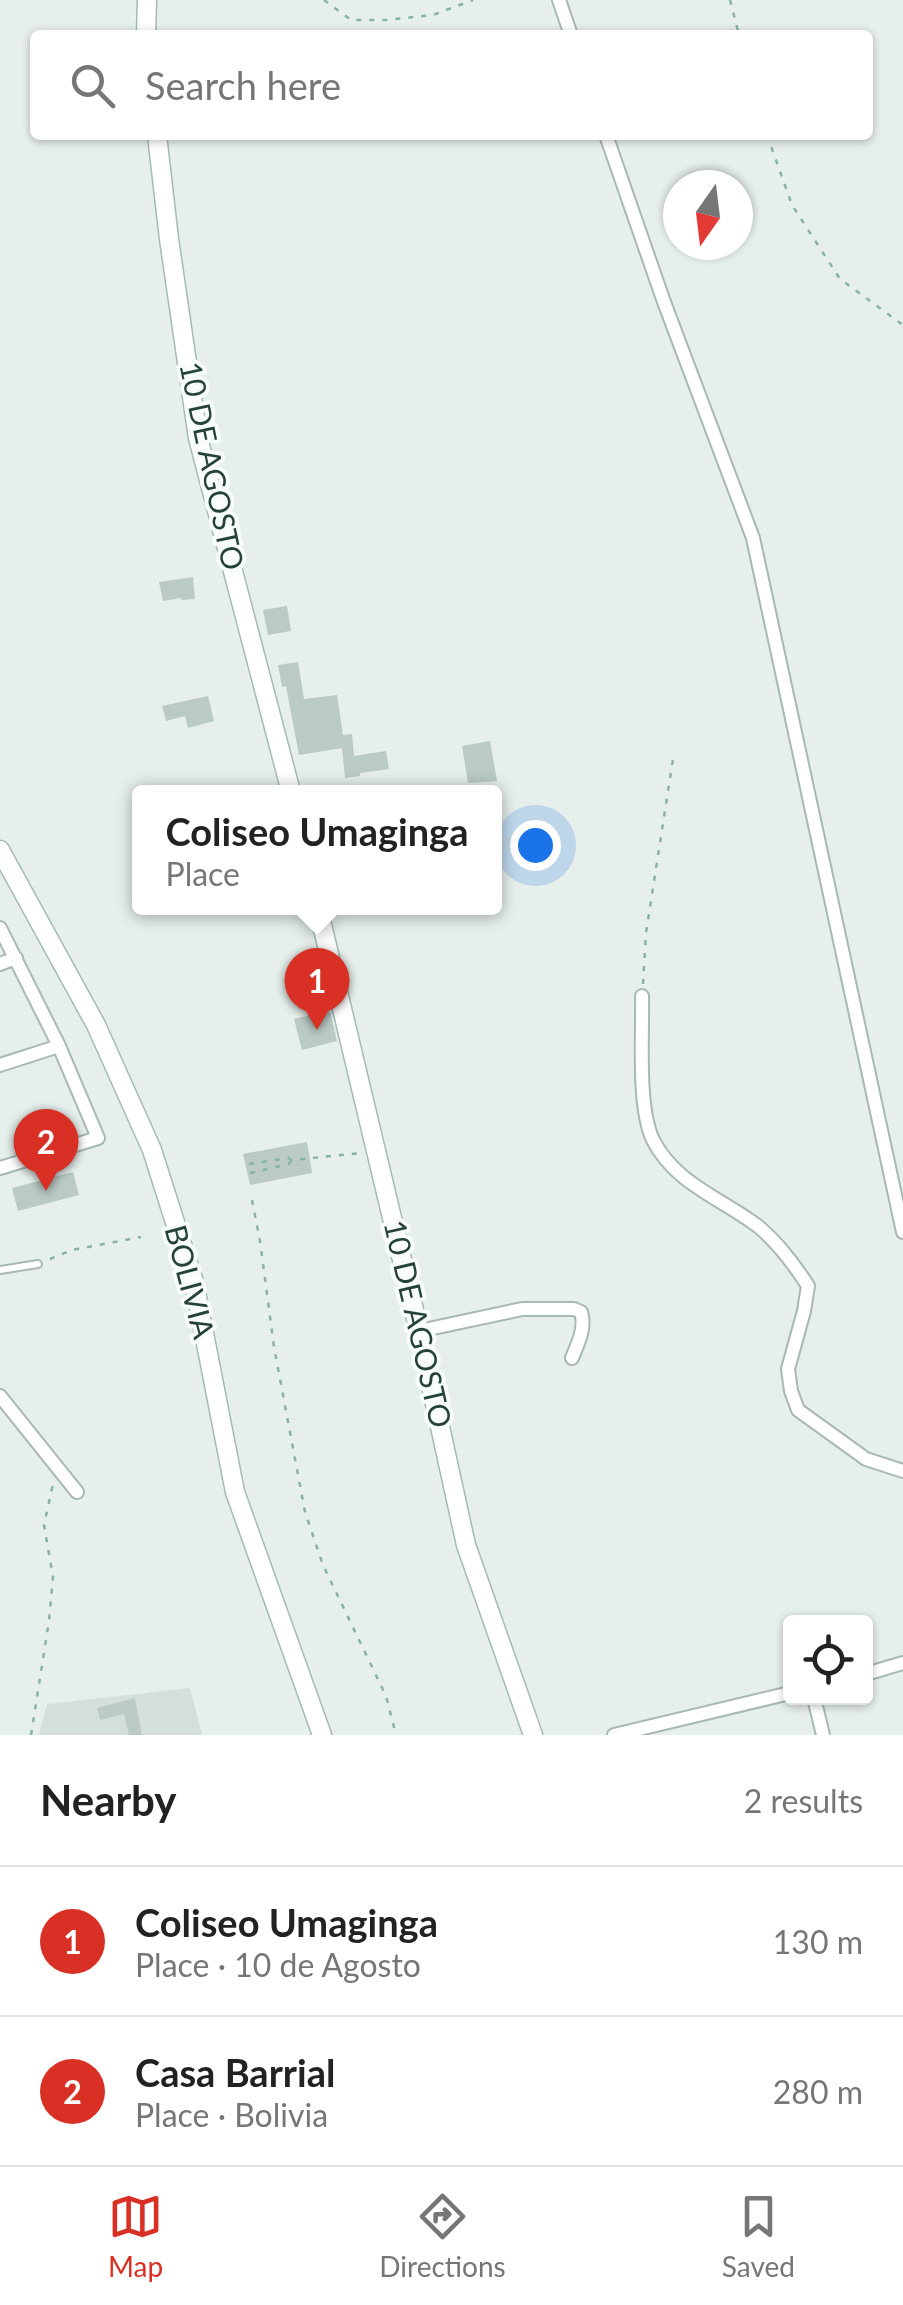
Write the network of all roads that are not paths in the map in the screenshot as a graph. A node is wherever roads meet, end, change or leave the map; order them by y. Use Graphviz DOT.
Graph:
graph roads {
  1 [pos="147,0"];
  2 [pos="559,0"];
  3 [pos="146,30"];
  4 [pos="569,30"];
  5 [pos="158,140"];
  6 [pos="608,140"];
  7 [pos="289,785"];
  8 [pos="0,850"];
  9 [pos="320,915"];
  10 [pos="0,928"];
  11 [pos="16,958"];
  12 [pos="0,964"];
  13 [pos="642,996"];
  14 [pos="59,1046"];
  15 [pos="0,1065"];
  16 [pos="0,1168"];
  17 [pos="903,1232"];
  18 [pos="38,1264"];
  19 [pos="0,1270"];
  20 [pos="420,1332"];
  21 [pos="572,1358"];
  22 [pos="0,1396"];
  23 [pos="903,1471"];
  24 [pos="78,1492"];
  25 [pos="903,1664"];
  26 [pos="873,1672"];
  27 [pos="783,1695"];
  28 [pos="816,1705"];
  29 [pos="322,1735"];
  30 [pos="533,1735"];
  31 [pos="614,1735"];
  32 [pos="823,1735"];
  1 -- 3 [label="street"];
  2 -- 4 [label="street"];
  5 -- 7 [label="street, 10 DE AGOSTO"];
  6 -- 17 [label="street"];
  8 -- 29 [label="street, BOLIVIA"];
  9 -- 20 [label="street, 10 DE AGOSTO"];
  10 -- 11 [label="street"];
  11 -- 12 [label="street"];
  11 -- 14 [label="street"];
  13 -- 23 [label="street"];
  14 -- 15 [label="street"];
  14 -- 16 [label="street"];
  18 -- 19 [label="lane"];
  20 -- 21 [label="street"];
  20 -- 30 [label="street, 10 DE AGOSTO"];
  22 -- 24 [label="street"];
  25 -- 26 [label="street"];
  27 -- 31 [label="street"];
  28 -- 32 [label="street"];
}
